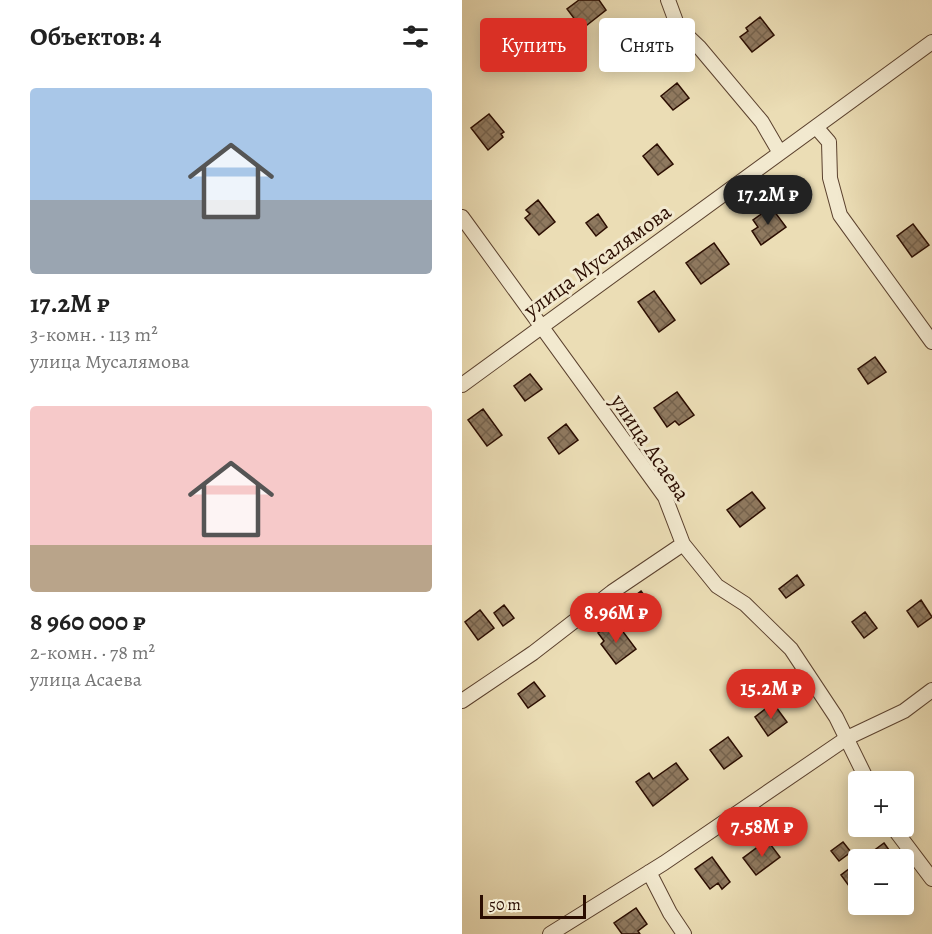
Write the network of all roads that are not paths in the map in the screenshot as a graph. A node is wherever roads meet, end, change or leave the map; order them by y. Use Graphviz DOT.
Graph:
graph roads {
  1 [pos="668,0"];
  2 [pos="932,42"];
  3 [pos="816,127"];
  4 [pos="780,153"];
  5 [pos="462,217"];
  6 [pos="541,327"];
  7 [pos="932,342"];
  8 [pos="462,385"];
  9 [pos="683,544"];
  10 [pos="932,690"];
  11 [pos="462,701"];
  12 [pos="847,738"];
  13 [pos="863,771"];
  14 [pos="900,837"];
  15 [pos="649,872"];
  16 [pos="932,879"];
  17 [pos="550,934"];
  18 [pos="684,934"];
  1 -- 4 [label="street"];
  2 -- 3 [label="street, улица Мусалямова"];
  3 -- 4 [label="street, улица Мусалямова"];
  3 -- 7 [label="street"];
  4 -- 6 [label="street, улица Мусалямова"];
  5 -- 6 [label="street, улица Асаева"];
  6 -- 8 [label="street, улица Мусалямова"];
  6 -- 9 [label="street, улица Асаева"];
  9 -- 11 [label="street"];
  9 -- 12 [label="street, улица Асаева"];
  10 -- 12 [label="street"];
  12 -- 13 [label="street, улица Асаева"];
  12 -- 15 [label="street"];
  14 -- 16 [label="street"];
  15 -- 17 [label="street"];
  15 -- 18 [label="street"];
}
